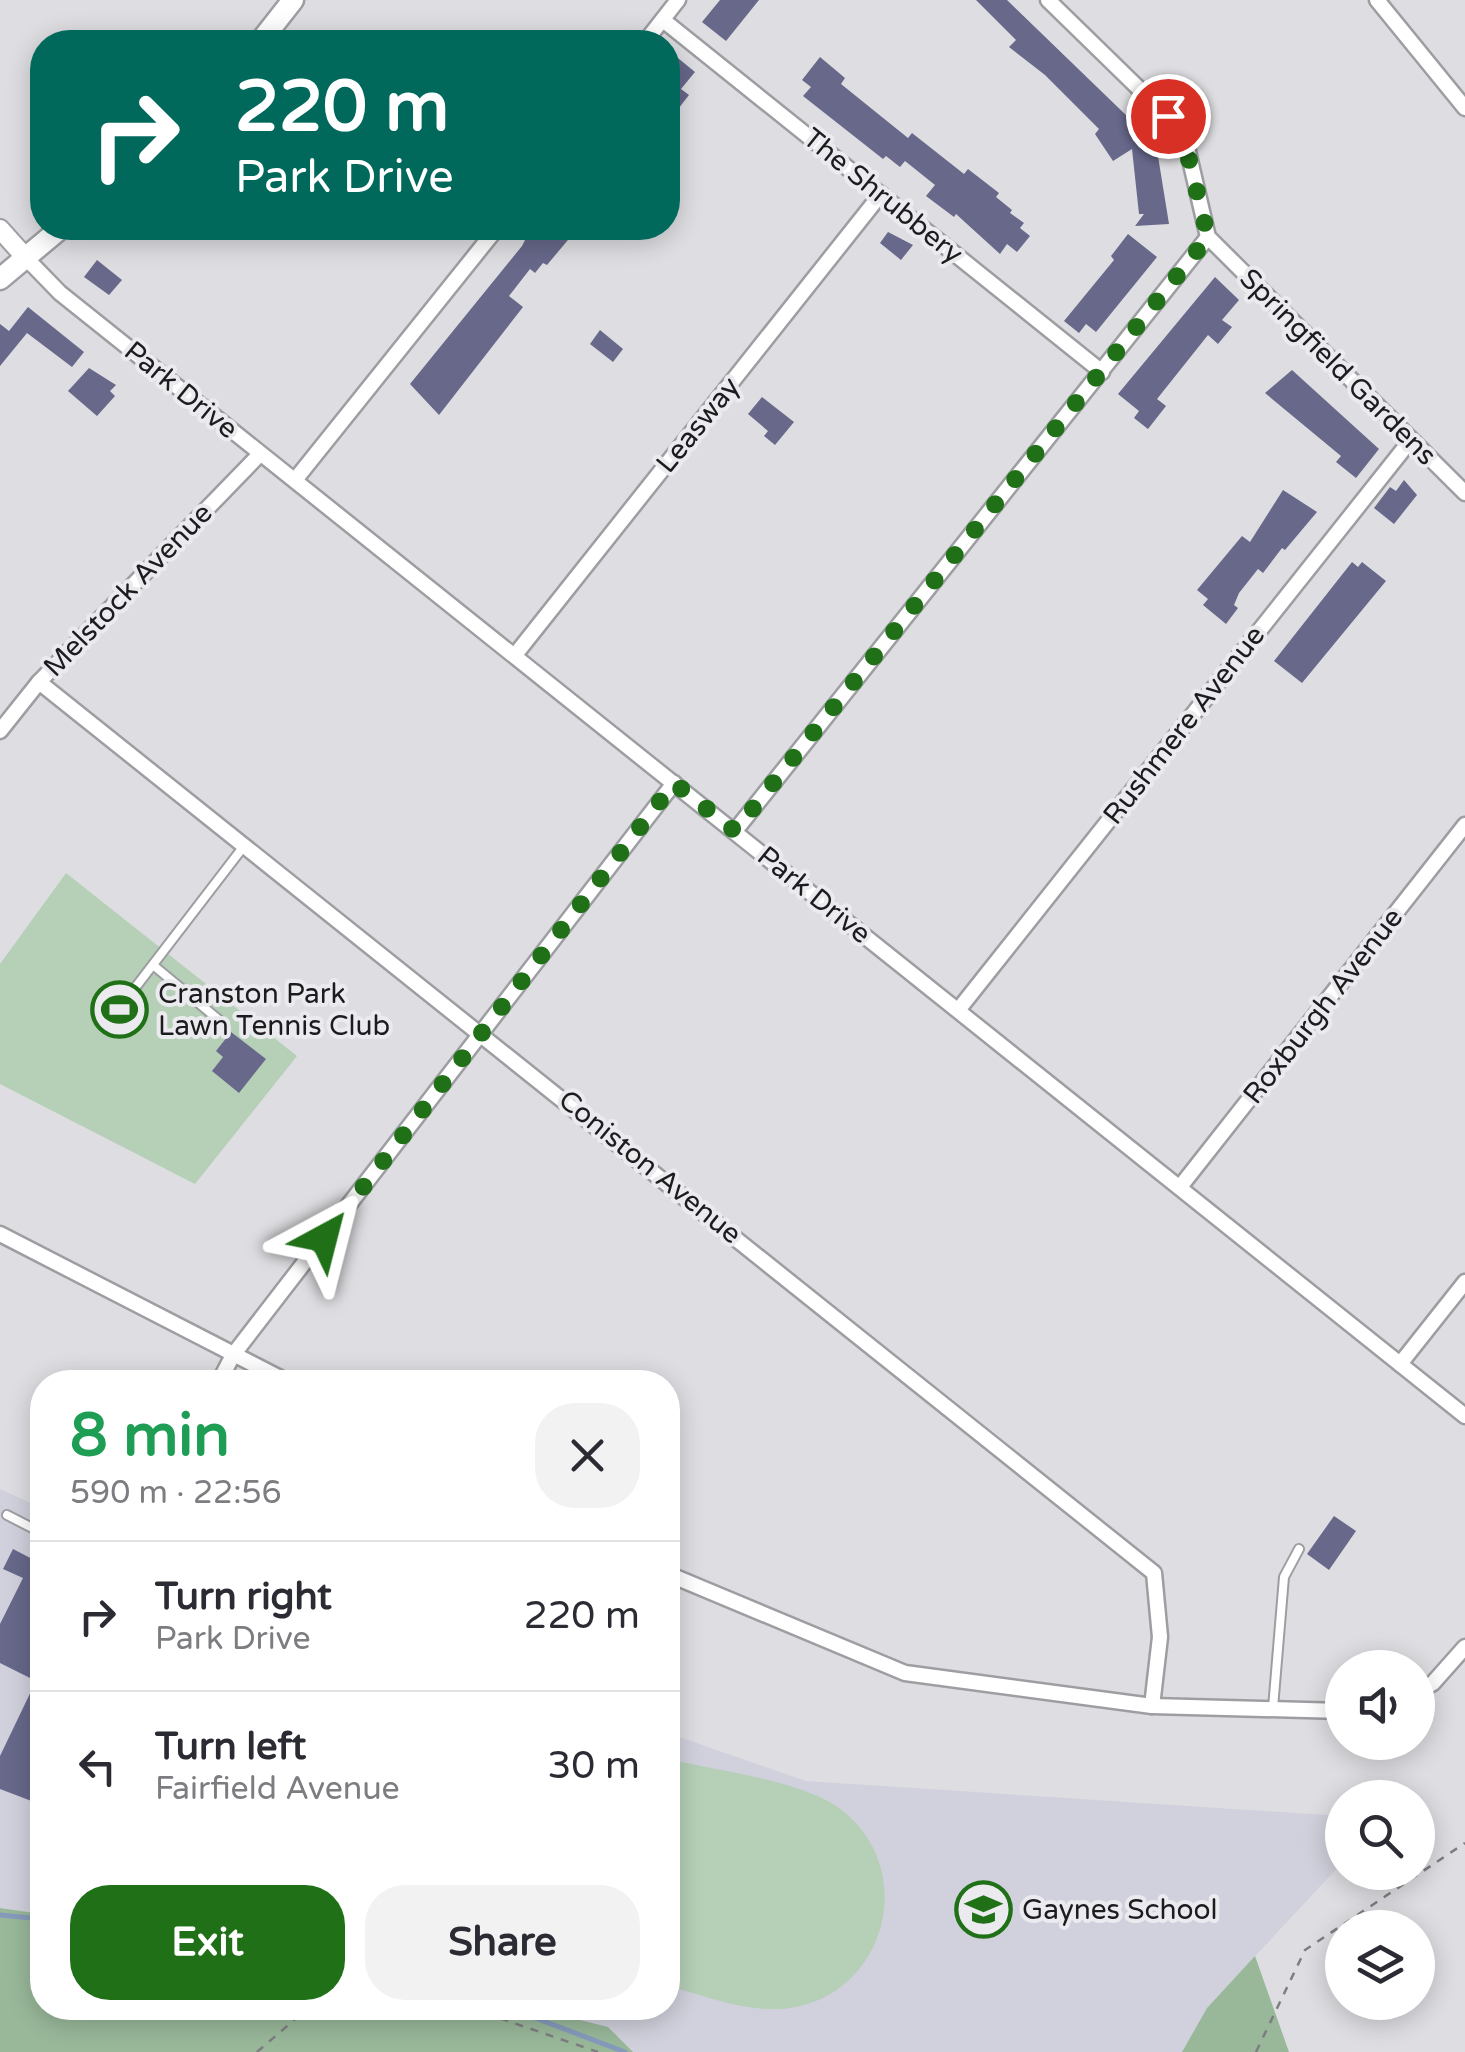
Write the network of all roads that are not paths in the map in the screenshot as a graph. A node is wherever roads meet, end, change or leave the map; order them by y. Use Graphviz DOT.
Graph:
graph roads {
  1 [pos="293,0"];
  2 [pos="678,0"];
  3 [pos="1048,0"];
  4 [pos="1377,0"];
  5 [pos="663,20"];
  6 [pos="269,30"];
  7 [pos="655,30"];
  8 [pos="676,30"];
  9 [pos="680,34"];
  10 [pos="1465,108"];
  11 [pos="881,194"];
  12 [pos="0,229"];
  13 [pos="1208,237"];
  14 [pos="47,240"];
  15 [pos="487,240"];
  16 [pos="26,258"];
  17 [pos="0,280"];
  18 [pos="1102,372"];
  19 [pos="1410,441"];
  20 [pos="260,454"];
  21 [pos="295,480"];
  22 [pos="1465,493"];
  23 [pos="515,655"];
  24 [pos="38,682"];
  25 [pos="0,732"];
  26 [pos="674,783"];
  27 [pos="1465,824"];
  28 [pos="735,831"];
  29 [pos="244,846"];
  30 [pos="153,965"];
  31 [pos="125,1000"];
  32 [pos="958,1010"];
  33 [pos="226,1024"];
  34 [pos="484,1034"];
  35 [pos="1180,1187"];
  36 [pos="0,1234"];
  37 [pos="1465,1282"];
  38 [pos="233,1355"];
  39 [pos="1400,1364"];
  40 [pos="225,1370"];
  41 [pos="264,1370"];
  42 [pos="1465,1416"];
  43 [pos="6,1516"];
  44 [pos="30,1527"];
  45 [pos="1299,1549"];
  46 [pos="680,1579"];
  47 [pos="1465,1648"];
  48 [pos="1435,1682"];
  49 [pos="1152,1706"];
  50 [pos="1272,1708"];
  51 [pos="1325,1710"];
  1 -- 6 [label="main road"];
  2 -- 5 [label="street"];
  3 -- 13 [label="street"];
  4 -- 10 [label="street"];
  5 -- 7 [label="street"];
  5 -- 8 [label="street, The Shrubbery"];
  9 -- 11 [label="street, The Shrubbery"];
  11 -- 18 [label="street, The Shrubbery"];
  11 -- 23 [label="street, Leasway"];
  12 -- 16 [label="street"];
  13 -- 18 [label="street"];
  13 -- 19 [label="street, Springfield Gardens"];
  14 -- 16 [label="main road"];
  15 -- 21 [label="street"];
  16 -- 17 [label="main road"];
  16 -- 20 [label="street, Park Drive"];
  18 -- 28 [label="street"];
  19 -- 22 [label="street, Springfield Gardens"];
  19 -- 32 [label="street, Rushmere Avenue"];
  20 -- 21 [label="street, Park Drive"];
  20 -- 24 [label="street, Melstock Avenue"];
  21 -- 23 [label="street, Park Drive"];
  23 -- 26 [label="street, Park Drive"];
  24 -- 25 [label="street, Melstock Avenue"];
  24 -- 29 [label="street, Coniston Avenue"];
  26 -- 28 [label="street, Park Drive"];
  26 -- 34 [label="street"];
  27 -- 35 [label="street, Roxburgh Avenue"];
  28 -- 32 [label="street, Park Drive"];
  29 -- 30 [label="lane"];
  29 -- 34 [label="street, Coniston Avenue"];
  30 -- 31 [label="lane"];
  30 -- 33 [label="lane"];
  32 -- 35 [label="street, Park Drive"];
  34 -- 38 [label="street"];
  34 -- 49 [label="street, Coniston Avenue"];
  35 -- 39 [label="street, Park Drive"];
  36 -- 38 [label="street"];
  37 -- 39 [label="street"];
  38 -- 40 [label="street"];
  38 -- 41 [label="street"];
  39 -- 42 [label="street, Park Drive"];
  43 -- 44 [label="lane"];
  45 -- 50 [label="lane"];
  46 -- 49 [label="street"];
  47 -- 48 [label="street"];
  49 -- 50 [label="street"];
  50 -- 51 [label="street"];
}
